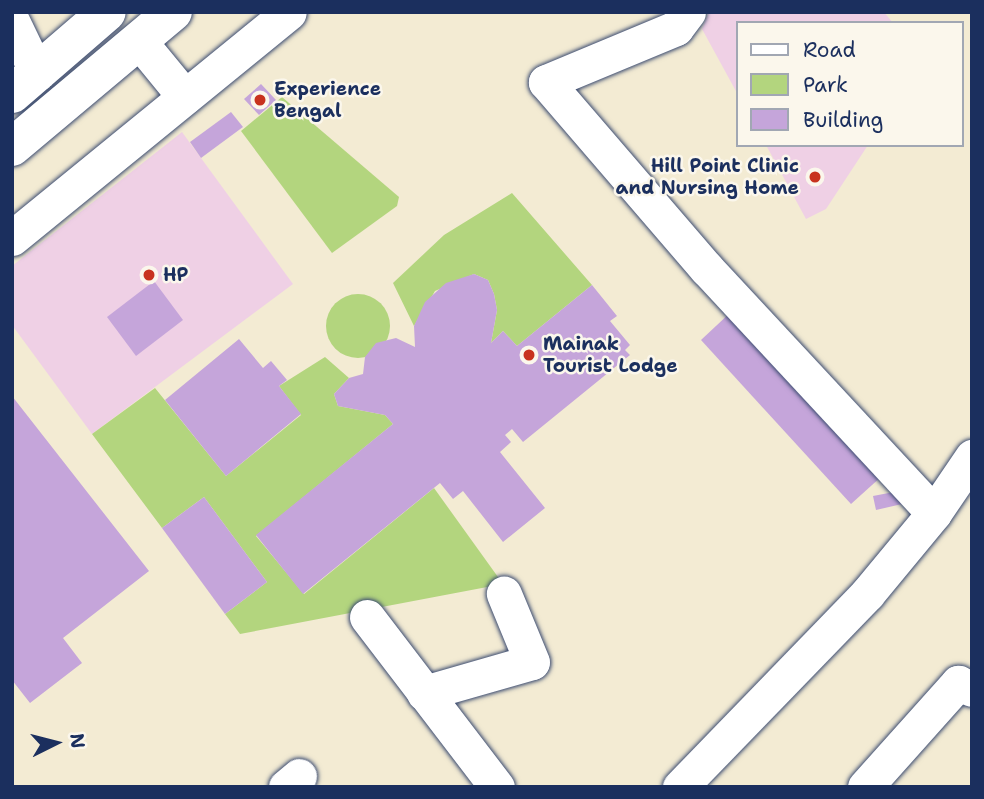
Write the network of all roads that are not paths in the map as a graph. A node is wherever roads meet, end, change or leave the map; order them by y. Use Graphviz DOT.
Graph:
graph roads {
  1 [pos="107,12"];
  2 [pos="115,12"];
  3 [pos="173,12"];
  4 [pos="289,12"];
  5 [pos="688,12"];
  6 [pos="12,22"];
  7 [pos="139,41"];
  8 [pos="24,83"];
  9 [pos="185,97"];
  10 [pos="12,147"];
  11 [pos="12,238"];
  12 [pos="972,457"];
  13 [pos="934,513"];
  14 [pos="504,594"];
  15 [pos="367,617"];
  16 [pos="972,689"];
  17 [pos="424,693"];
  18 [pos="497,787"];
  19 [pos="680,787"];
  20 [pos="865,787"];
  1 -- 8 [label="main road"];
  2 -- 7 [label="main road"];
  3 -- 7 [label="main road"];
  4 -- 9 [label="street"];
  5 -- 13 [label="street"];
  6 -- 8 [label="street"];
  7 -- 9 [label="street"];
  7 -- 10 [label="main road"];
  9 -- 11 [label="street"];
  12 -- 13 [label="street"];
  13 -- 19 [label="street"];
  14 -- 17 [label="street"];
  15 -- 17 [label="street"];
  16 -- 20 [label="street"];
  17 -- 18 [label="street"];
}
